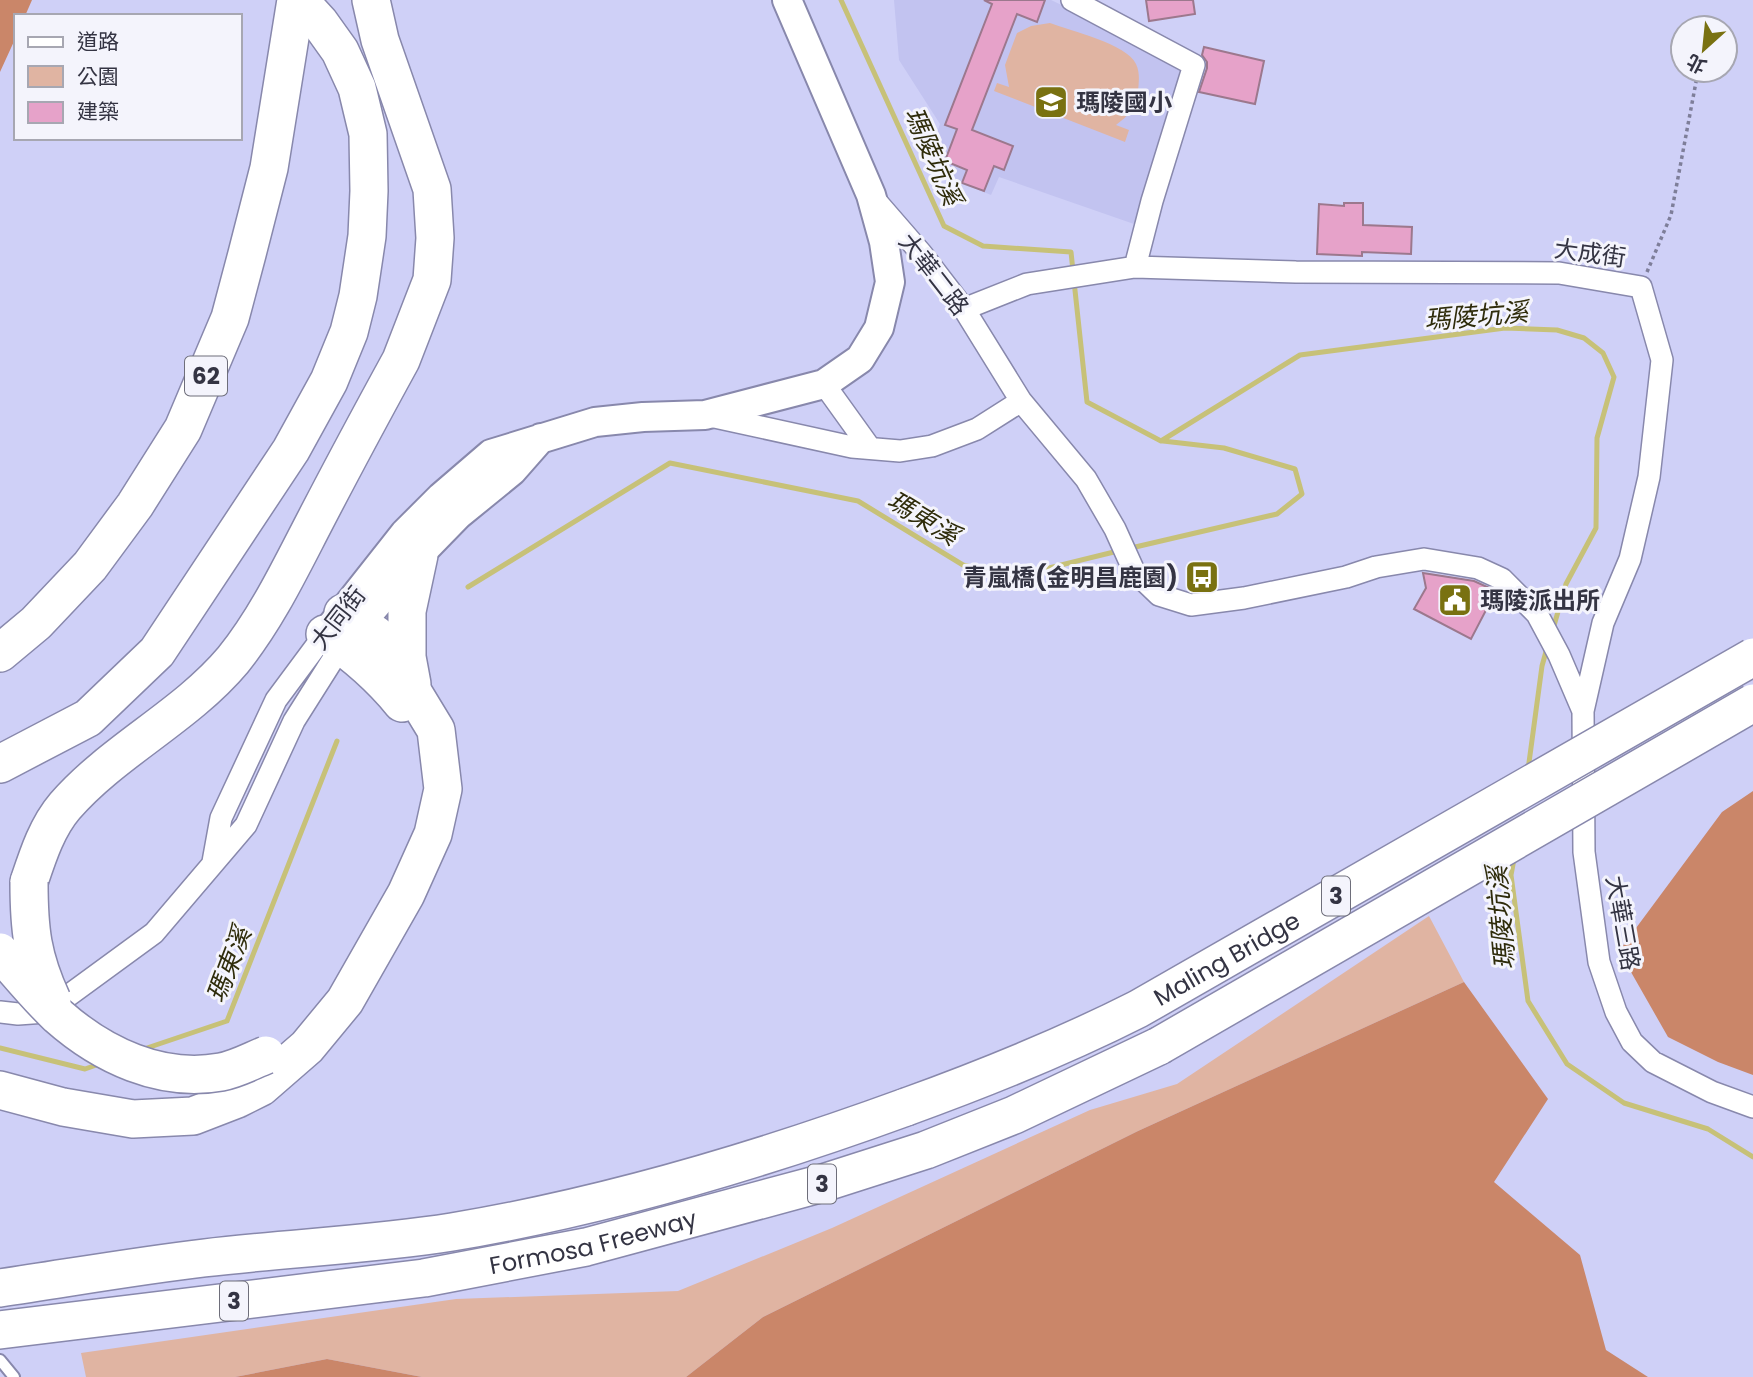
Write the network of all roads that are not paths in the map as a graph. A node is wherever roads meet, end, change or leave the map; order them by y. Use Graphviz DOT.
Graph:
graph roads {
  1 [pos="273,0"];
  2 [pos="298,0"];
  3 [pos="371,0"];
  4 [pos="787,0"];
  5 [pos="1072,0"];
  6 [pos="871,195"];
  7 [pos="1135,267"];
  8 [pos="964,309"];
  9 [pos="824,384"];
  10 [pos="1021,401"];
  11 [pos="705,415"];
  12 [pos="542,437"];
  13 [pos="870,448"];
  14 [pos="419,555"];
  15 [pos="0,625"];
  16 [pos="342,629"];
  17 [pos="0,653"];
  18 [pos="1753,657"];
  19 [pos="414,692"];
  20 [pos="1753,703"];
  21 [pos="1583,711"];
  22 [pos="0,764"];
  23 [pos="0,952"];
  24 [pos="0,1012"];
  25 [pos="60,1017"];
  26 [pos="1159,1046"];
  27 [pos="0,1087"];
  28 [pos="906,1107"];
  29 [pos="1753,1107"];
  30 [pos="0,1288"];
  31 [pos="0,1330"];
  32 [pos="0,1360"];
  33 [pos="14,1377"];
  1 -- 15 [label="highway, 62"];
  2 -- 17 [label="highway, 62"];
  2 -- 22 [label="highway"];
  3 -- 25 [label="highway, bridge"];
  4 -- 6 [label="street, 大華二路"];
  5 -- 7 [label="street"];
  6 -- 8 [label="street, 大華二路"];
  6 -- 9 [label="street"];
  7 -- 8 [label="street, 大成街"];
  7 -- 21 [label="street, 大成街"];
  8 -- 10 [label="street, 大華二路"];
  9 -- 11 [label="street, 大同街"];
  9 -- 13 [label="street"];
  10 -- 13 [label="street"];
  10 -- 21 [label="street, 大華二路"];
  11 -- 12 [label="street, 大同街"];
  11 -- 13 [label="street"];
  12 -- 14 [label="street, 大同街"];
  12 -- 16 [label="street, 大同街"];
  14 -- 16 [label="street, 大同街"];
  14 -- 19 [label="highway"];
  16 -- 19 [label="highway"];
  16 -- 24 [label="street, 大同街"];
  16 -- 25 [label="highway, bridge"];
  18 -- 28 [label="highway, Maling Bridge / 3, bridge"];
  19 -- 27 [label="highway"];
  20 -- 26 [label="highway, Maling Bridge / 3, bridge"];
  21 -- 29 [label="street, 大華三路"];
  23 -- 25 [label="highway, bridge"];
  26 -- 31 [label="highway, Formosa Freeway / 3"];
  28 -- 30 [label="highway, Formosa Freeway / 3"];
  32 -- 33 [label="lane"];
}
